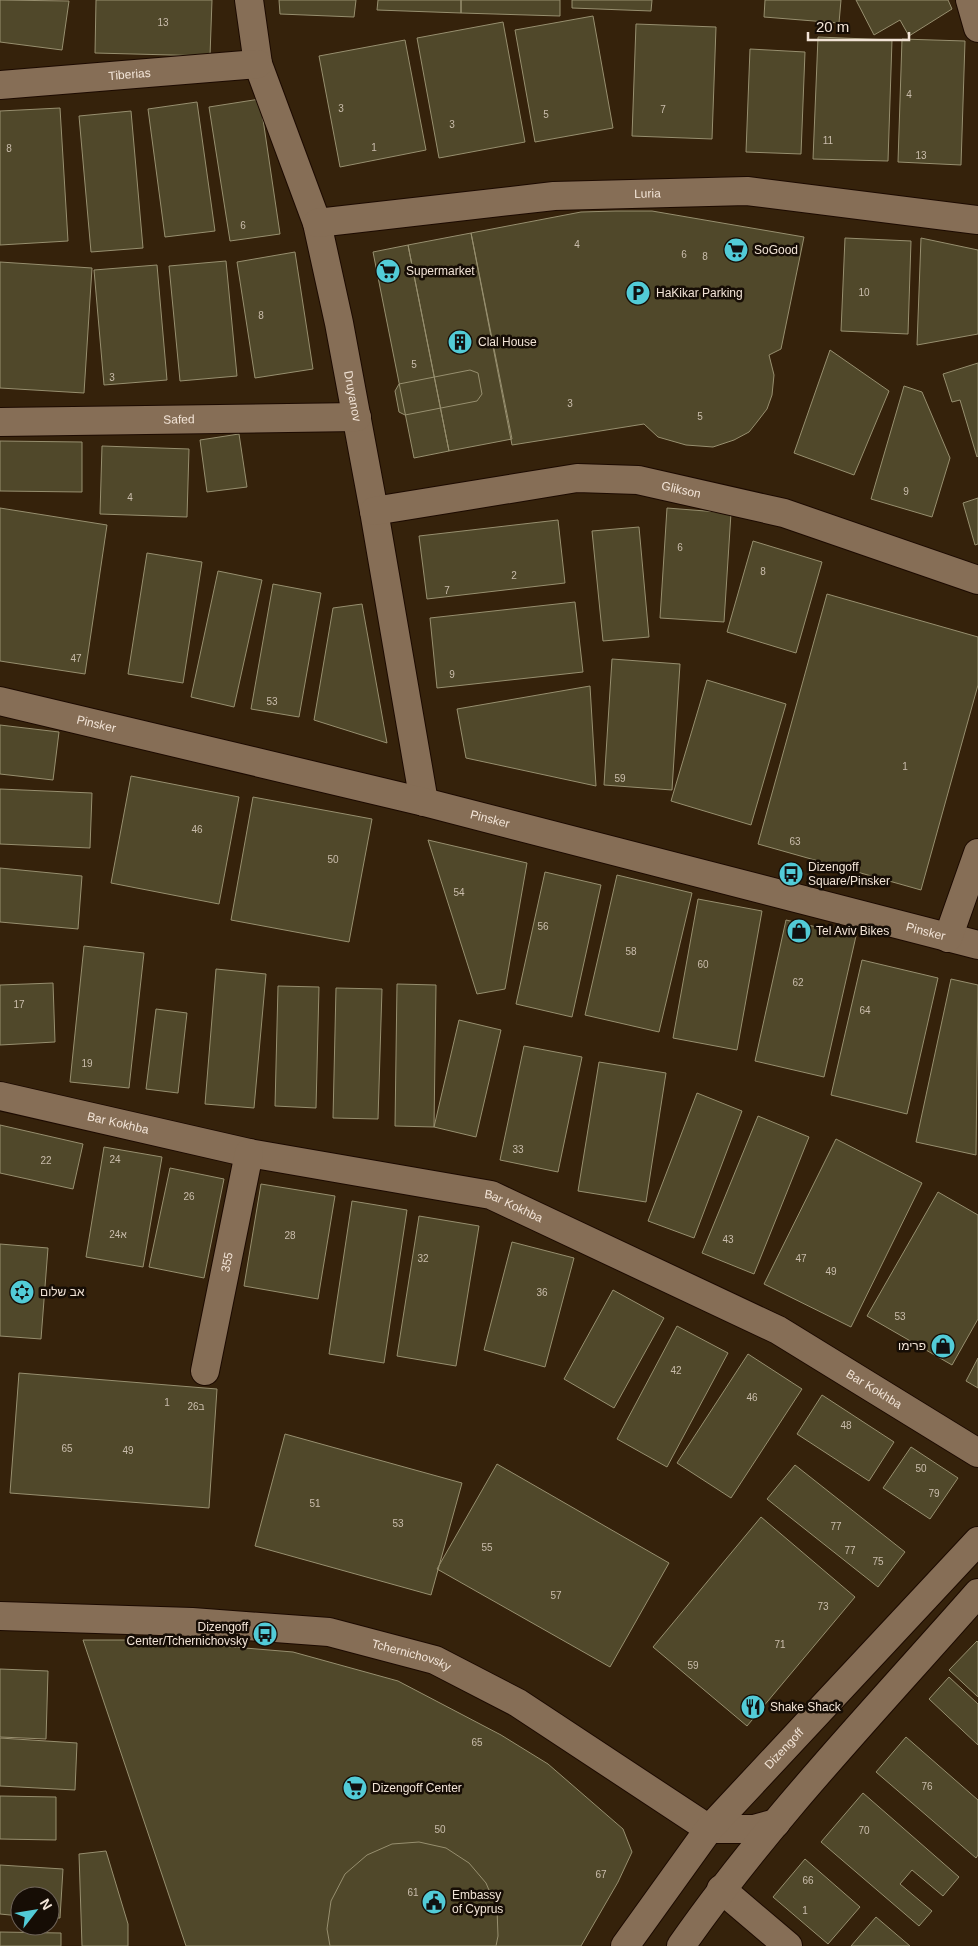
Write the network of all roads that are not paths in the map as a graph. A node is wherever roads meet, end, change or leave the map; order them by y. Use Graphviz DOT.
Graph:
graph roads {
  1 [pos="249,0"];
  2 [pos="970,0"];
  3 [pos="978,28"];
  4 [pos="258,64"];
  5 [pos="0,85"];
  6 [pos="978,220"];
  7 [pos="316,223"];
  8 [pos="357,417"];
  9 [pos="0,422"];
  10 [pos="374,511"];
  11 [pos="978,580"];
  12 [pos="0,701"];
  13 [pos="424,802"];
  14 [pos="978,853"];
  15 [pos="948,938"];
  16 [pos="978,945"];
  17 [pos="0,1096"];
  18 [pos="249,1153"];
  19 [pos="204,1372"];
  20 [pos="978,1453"];
  21 [pos="978,1541"];
  22 [pos="978,1593"];
  23 [pos="0,1616"];
  24 [pos="776,1824"];
  25 [pos="709,1829"];
  26 [pos="721,1888"];
  27 [pos="625,1946"];
  28 [pos="681,1946"];
  29 [pos="788,1946"];
  1 -- 4 [label="street, Druyanov"];
  2 -- 3 [label="street"];
  4 -- 5 [label="street, Tiberias"];
  4 -- 7 [label="street, Druyanov"];
  6 -- 7 [label="street, Luria"];
  7 -- 8 [label="street, Druyanov"];
  8 -- 9 [label="street, Safed"];
  8 -- 10 [label="street, Druyanov"];
  10 -- 11 [label="street, Glikson"];
  10 -- 13 [label="street, Druyanov"];
  12 -- 13 [label="street, Pinsker"];
  13 -- 15 [label="street, Pinsker"];
  14 -- 15 [label="street"];
  15 -- 16 [label="street, Pinsker"];
  17 -- 18 [label="street, Bar Kokhba"];
  18 -- 19 [label="street, 355"];
  18 -- 20 [label="street, Bar Kokhba"];
  21 -- 25 [label="street, Dizengoff"];
  22 -- 24 [label="street"];
  23 -- 25 [label="street, Tchernichovsky"];
  24 -- 25 [label="street"];
  24 -- 26 [label="street"];
  25 -- 27 [label="street, Dizengoff"];
  26 -- 28 [label="street"];
  26 -- 29 [label="street"];
}
